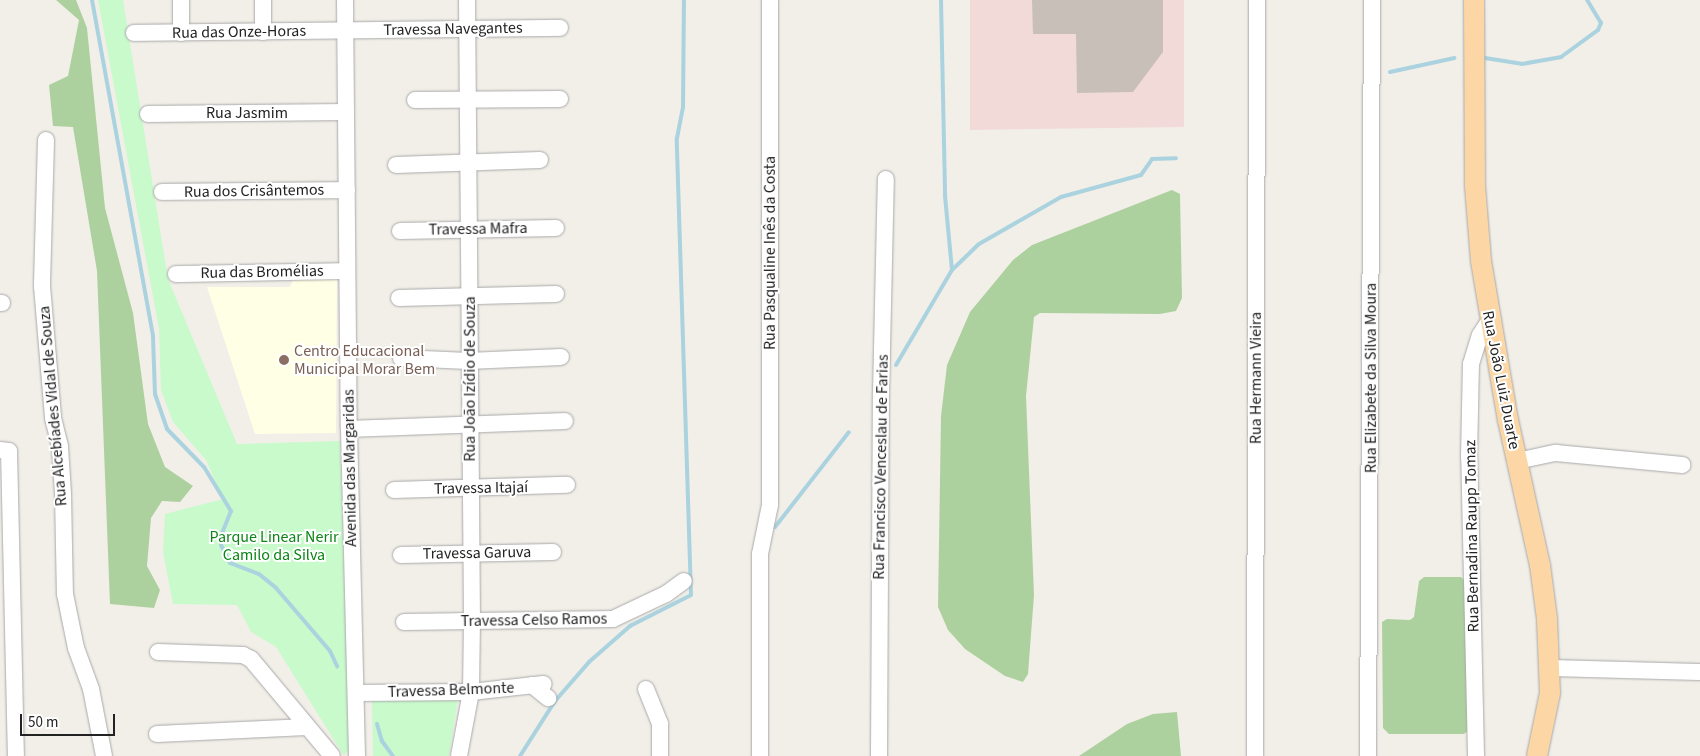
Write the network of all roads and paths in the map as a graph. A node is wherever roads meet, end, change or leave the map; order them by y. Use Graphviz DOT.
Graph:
graph roads {
  1 [pos="181,0"];
  2 [pos="263,0"];
  3 [pos="345,0"];
  4 [pos="467,0"];
  5 [pos="770,0"];
  6 [pos="1257,0"];
  7 [pos="1372,0"];
  8 [pos="1474,0"];
  9 [pos="560,28"];
  10 [pos="467,29"];
  11 [pos="345,30"];
  12 [pos="263,32"];
  13 [pos="134,33"];
  14 [pos="181,33"];
  15 [pos="468,98"];
  16 [pos="560,99"];
  17 [pos="415,100"];
  18 [pos="346,112"];
  19 [pos="148,114"];
  20 [pos="46,140"];
  21 [pos="540,160"];
  22 [pos="396,165"];
  23 [pos="469,165"];
  24 [pos="886,179"];
  25 [pos="347,190"];
  26 [pos="162,192"];
  27 [pos="556,228"];
  28 [pos="471,230"];
  29 [pos="400,231"];
  30 [pos="347,271"];
  31 [pos="176,274"];
  32 [pos="469,294"];
  33 [pos="556,294"];
  34 [pos="400,298"];
  35 [pos="1489,321"];
  36 [pos="561,357"];
  37 [pos="401,358"];
  38 [pos="468,362"];
  39 [pos="565,421"];
  40 [pos="471,424"];
  41 [pos="349,429"];
  42 [pos="5,451"];
  43 [pos="1517,461"];
  44 [pos="1682,465"];
  45 [pos="567,486"];
  46 [pos="469,488"];
  47 [pos="394,490"];
  48 [pos="553,552"];
  49 [pos="472,553"];
  50 [pos="401,555"];
  51 [pos="6,580"];
  52 [pos="684,581"];
  53 [pos="472,621"];
  54 [pos="404,622"];
  55 [pos="158,652"];
  56 [pos="1550,668"];
  57 [pos="1700,672"];
  58 [pos="541,689"];
  59 [pos="646,689"];
  60 [pos="471,692"];
  61 [pos="357,693"];
  62 [pos="8,721"];
  63 [pos="307,727"];
  64 [pos="157,734"];
  65 [pos="16,756"];
  66 [pos="104,756"];
  67 [pos="332,756"];
  68 [pos="357,756"];
  69 [pos="459,756"];
  70 [pos="660,756"];
  71 [pos="760,756"];
  72 [pos="879,756"];
  73 [pos="1255,756"];
  74 [pos="1368,756"];
  75 [pos="1476,756"];
  76 [pos="1537,756"];
  1 -- 14 [label="street"];
  2 -- 12 [label="street"];
  3 -- 11 [label="street, Avenida das Margaridas"];
  4 -- 10 [label="street, Rua João Izídio de Souza"];
  5 -- 71 [label="street, Rua Pasqualine Inês da Costa"];
  6 -- 73 [label="street, Rua Hermann Vieira"];
  7 -- 74 [label="street, Rua Elizabete da Silva Moura"];
  8 -- 35 [label="main road, Rua João Luiz Duarte"];
  9 -- 10 [label="street, Travessa Navegantes"];
  10 -- 11 [label="street, Travessa Navegantes"];
  10 -- 15 [label="street, Rua João Izídio de Souza"];
  11 -- 12 [label="street, Rua das Onze-Horas"];
  11 -- 18 [label="street, Avenida das Margaridas"];
  12 -- 14 [label="street, Rua das Onze-Horas"];
  13 -- 14 [label="street, Rua das Onze-Horas"];
  15 -- 16 [label="street"];
  15 -- 17 [label="street"];
  15 -- 23 [label="street, Rua João Izídio de Souza"];
  18 -- 19 [label="street, Rua Jasmim"];
  18 -- 25 [label="street, Avenida das Margaridas"];
  20 -- 66 [label="street, Rua Alcebíades Vidal de Souza"];
  21 -- 23 [label="street"];
  22 -- 23 [label="street"];
  23 -- 28 [label="street, Rua João Izídio de Souza"];
  24 -- 72 [label="street, Rua Francisco Venceslau de Farias"];
  25 -- 26 [label="street, Rua dos Crisântemos"];
  25 -- 30 [label="street, Avenida das Margaridas"];
  27 -- 28 [label="street, Travessa Mafra"];
  28 -- 29 [label="street, Travessa Mafra"];
  28 -- 32 [label="street, Rua João Izídio de Souza"];
  30 -- 31 [label="street, Rua das Bromélias"];
  30 -- 41 [label="street, Avenida das Margaridas"];
  32 -- 33 [label="street"];
  32 -- 34 [label="street"];
  32 -- 38 [label="street, Rua João Izídio de Souza"];
  35 -- 43 [label="main road, Rua João Luiz Duarte"];
  35 -- 75 [label="street, Rua Bernadina Raupp Tomaz"];
  36 -- 38 [label="street"];
  37 -- 38 [label="street"];
  38 -- 40 [label="street, Rua João Izídio de Souza"];
  39 -- 40 [label="street"];
  40 -- 41 [label="street"];
  40 -- 46 [label="street, Rua João Izídio de Souza"];
  41 -- 61 [label="street, Avenida das Margaridas"];
  42 -- 51 [label="street"];
  43 -- 44 [label="street"];
  43 -- 56 [label="main road, Rua João Luiz Duarte"];
  45 -- 46 [label="street, Travessa Itajaí"];
  46 -- 47 [label="street, Travessa Itajaí"];
  46 -- 49 [label="street, Rua João Izídio de Souza"];
  48 -- 49 [label="street, Travessa Garuva"];
  49 -- 50 [label="street, Travessa Garuva"];
  49 -- 53 [label="street, Rua João Izídio de Souza"];
  51 -- 62 [label="street"];
  52 -- 53 [label="street, Travessa Celso Ramos"];
  53 -- 54 [label="street, Travessa Celso Ramos"];
  53 -- 60 [label="street, Rua João Izídio de Souza"];
  55 -- 63 [label="street"];
  56 -- 57 [label="street"];
  56 -- 76 [label="main road, Rua João Luiz Duarte"];
  58 -- 60 [label="street, Travessa Belmonte"];
  59 -- 70 [label="street"];
  60 -- 61 [label="street, Travessa Belmonte"];
  60 -- 69 [label="street, Rua João Izídio de Souza"];
  61 -- 68 [label="street, Avenida das Margaridas"];
  62 -- 65 [label="street"];
  63 -- 64 [label="street"];
  63 -- 67 [label="street"];
}
